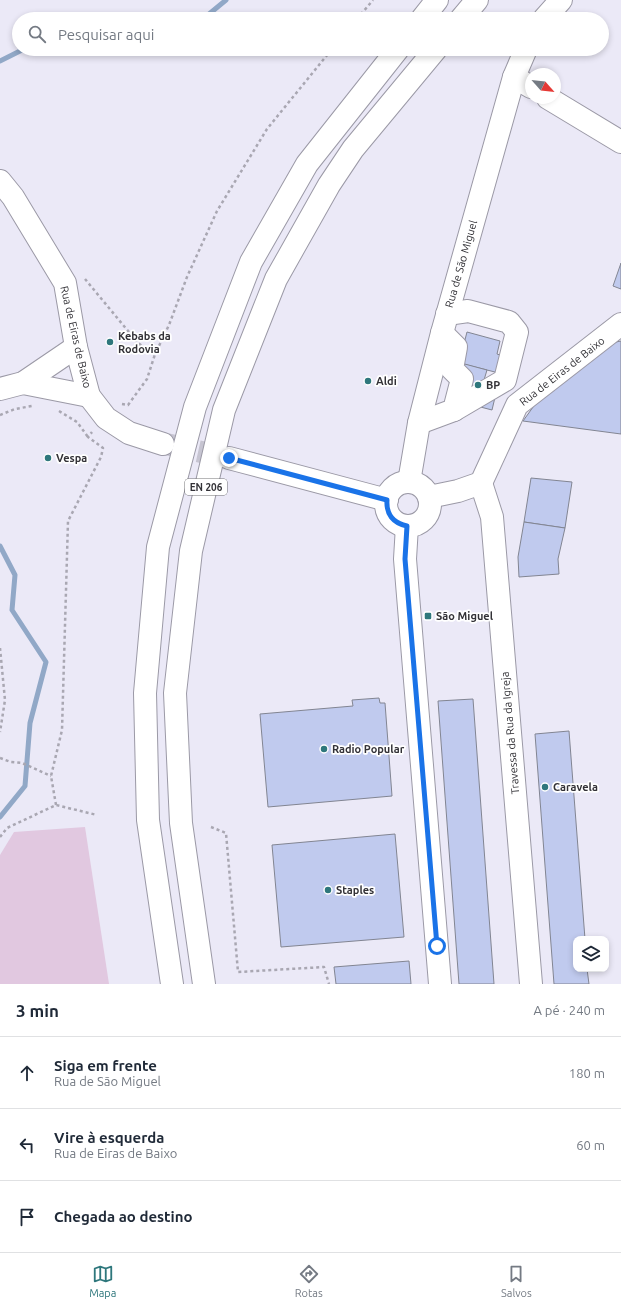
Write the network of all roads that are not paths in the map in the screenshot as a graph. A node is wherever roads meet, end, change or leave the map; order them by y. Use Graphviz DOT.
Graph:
graph roads {
  1 [pos="437,0"];
  2 [pos="477,0"];
  3 [pos="561,0"];
  4 [pos="428,12"];
  5 [pos="468,12"];
  6 [pos="550,12"];
  7 [pos="392,56"];
  8 [pos="430,56"];
  9 [pos="525,56"];
  10 [pos="522,82"];
  11 [pos="558,104"];
  12 [pos="621,142"];
  13 [pos="0,181"];
  14 [pos="444,324"];
  15 [pos="621,324"];
  16 [pos="76,347"];
  17 [pos="23,383"];
  18 [pos="0,390"];
  19 [pos="89,396"];
  20 [pos="454,410"];
  21 [pos="419,423"];
  22 [pos="163,444"];
  23 [pos="229,458"];
  24 [pos="409,482"];
  25 [pos="481,483"];
  26 [pos="429,497"];
  27 [pos="387,500"];
  28 [pos="407,526"];
  29 [pos="172,984"];
  30 [pos="204,984"];
  31 [pos="440,984"];
  32 [pos="531,984"];
  1 -- 4 [label="main road"];
  2 -- 5 [label="main road"];
  3 -- 6 [label="main road"];
  7 -- 29 [label="main road, EN 206"];
  8 -- 30 [label="main road, EN 206"];
  9 -- 10 [label="main road, Rua de São Miguel"];
  10 -- 14 [label="main road, Rua de São Miguel"];
  11 -- 12 [label="main road"];
  13 -- 16 [label="main road, Rua de Eiras de Baixo"];
  14 -- 20 [label="main road"];
  14 -- 20 [label="main road"];
  14 -- 21 [label="main road, Rua de São Miguel"];
  15 -- 25 [label="main road, Rua de Eiras de Baixo"];
  16 -- 17 [label="main road"];
  16 -- 19 [label="main road, Rua de Eiras de Baixo"];
  17 -- 18 [label="main road"];
  17 -- 19 [label="main road"];
  19 -- 22 [label="main road, Rua de Eiras de Baixo"];
  20 -- 21 [label="main road"];
  21 -- 24 [label="main road, Rua de São Miguel"];
  23 -- 27 [label="main road"];
  24 -- 26 [label="main road"];
  24 -- 27 [label="main road"];
  25 -- 26 [label="main road"];
  25 -- 32 [label="main road, Travessa da Rua da Igreja"];
  26 -- 28 [label="main road"];
  27 -- 28 [label="main road"];
  28 -- 31 [label="main road"];
}
